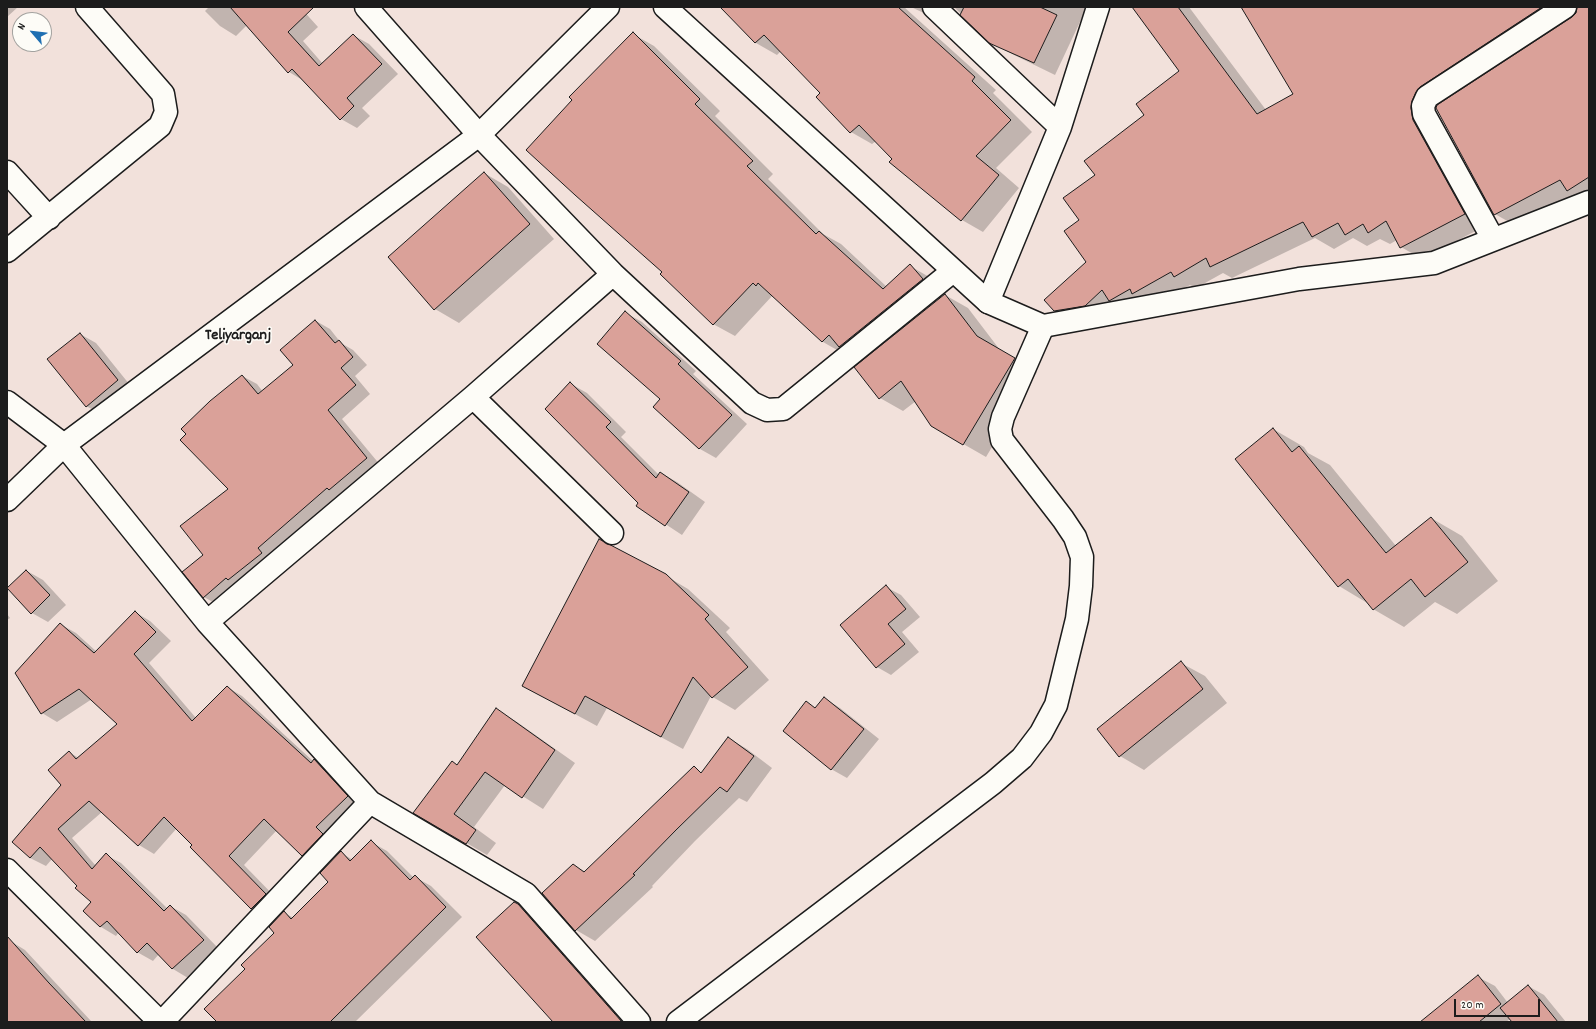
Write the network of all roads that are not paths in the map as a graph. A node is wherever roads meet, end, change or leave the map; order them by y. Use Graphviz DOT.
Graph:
graph roads {
  1 [pos="87,7"];
  2 [pos="366,7"];
  3 [pos="608,7"];
  4 [pos="665,7"];
  5 [pos="934,7"];
  6 [pos="1098,7"];
  7 [pos="1565,7"];
  8 [pos="1060,127"];
  9 [pos="479,135"];
  10 [pos="7,172"];
  11 [pos="1589,202"];
  12 [pos="49,218"];
  13 [pos="1492,239"];
  14 [pos="7,251"];
  15 [pos="952,270"];
  16 [pos="613,274"];
  17 [pos="988,302"];
  18 [pos="1043,326"];
  19 [pos="473,397"];
  20 [pos="7,402"];
  21 [pos="64,445"];
  22 [pos="7,500"];
  23 [pos="612,533"];
  24 [pos="207,622"];
  25 [pos="370,802"];
  26 [pos="7,870"];
  27 [pos="161,1022"];
  28 [pos="639,1022"];
  29 [pos="678,1022"];
  1 -- 12 [label="street"];
  2 -- 9 [label="street"];
  3 -- 9 [label="street"];
  4 -- 15 [label="street"];
  5 -- 8 [label="street"];
  6 -- 8 [label="street"];
  7 -- 13 [label="street"];
  8 -- 17 [label="street"];
  9 -- 16 [label="street"];
  9 -- 21 [label="street"];
  10 -- 12 [label="street"];
  11 -- 13 [label="street"];
  12 -- 14 [label="street"];
  13 -- 18 [label="street"];
  15 -- 16 [label="street"];
  15 -- 17 [label="street"];
  16 -- 19 [label="street"];
  17 -- 18 [label="street"];
  18 -- 29 [label="street"];
  19 -- 23 [label="street"];
  19 -- 24 [label="street"];
  20 -- 21 [label="street"];
  21 -- 22 [label="street"];
  21 -- 24 [label="street"];
  24 -- 25 [label="street"];
  25 -- 27 [label="street"];
  25 -- 28 [label="street"];
  26 -- 27 [label="street"];
}
